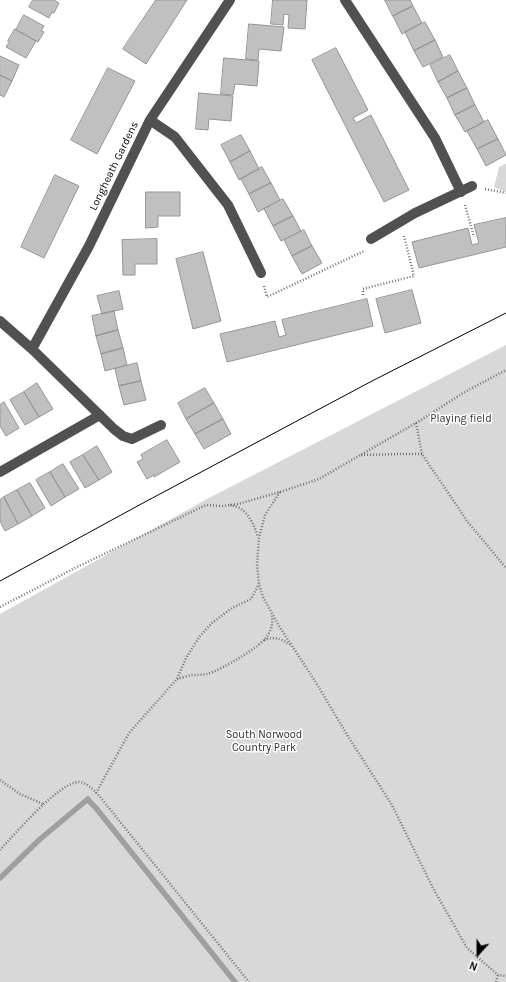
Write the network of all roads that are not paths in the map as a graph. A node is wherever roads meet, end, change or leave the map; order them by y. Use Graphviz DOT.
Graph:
graph roads {
  1 [pos="230,0"];
  2 [pos="345,0"];
  3 [pos="150,120"];
  4 [pos="472,186"];
  5 [pos="461,192"];
  6 [pos="371,239"];
  7 [pos="261,273"];
  8 [pos="0,321"];
  9 [pos="32,349"];
  10 [pos="100,415"];
  11 [pos="161,425"];
  12 [pos="0,472"];
  1 -- 3 [label="street, Longheath Gardens"];
  2 -- 5 [label="street"];
  3 -- 7 [label="street"];
  3 -- 9 [label="street, Longheath Gardens"];
  4 -- 5 [label="street"];
  5 -- 6 [label="street"];
  8 -- 9 [label="street"];
  9 -- 10 [label="street"];
  10 -- 11 [label="street"];
  10 -- 12 [label="street"];
}
